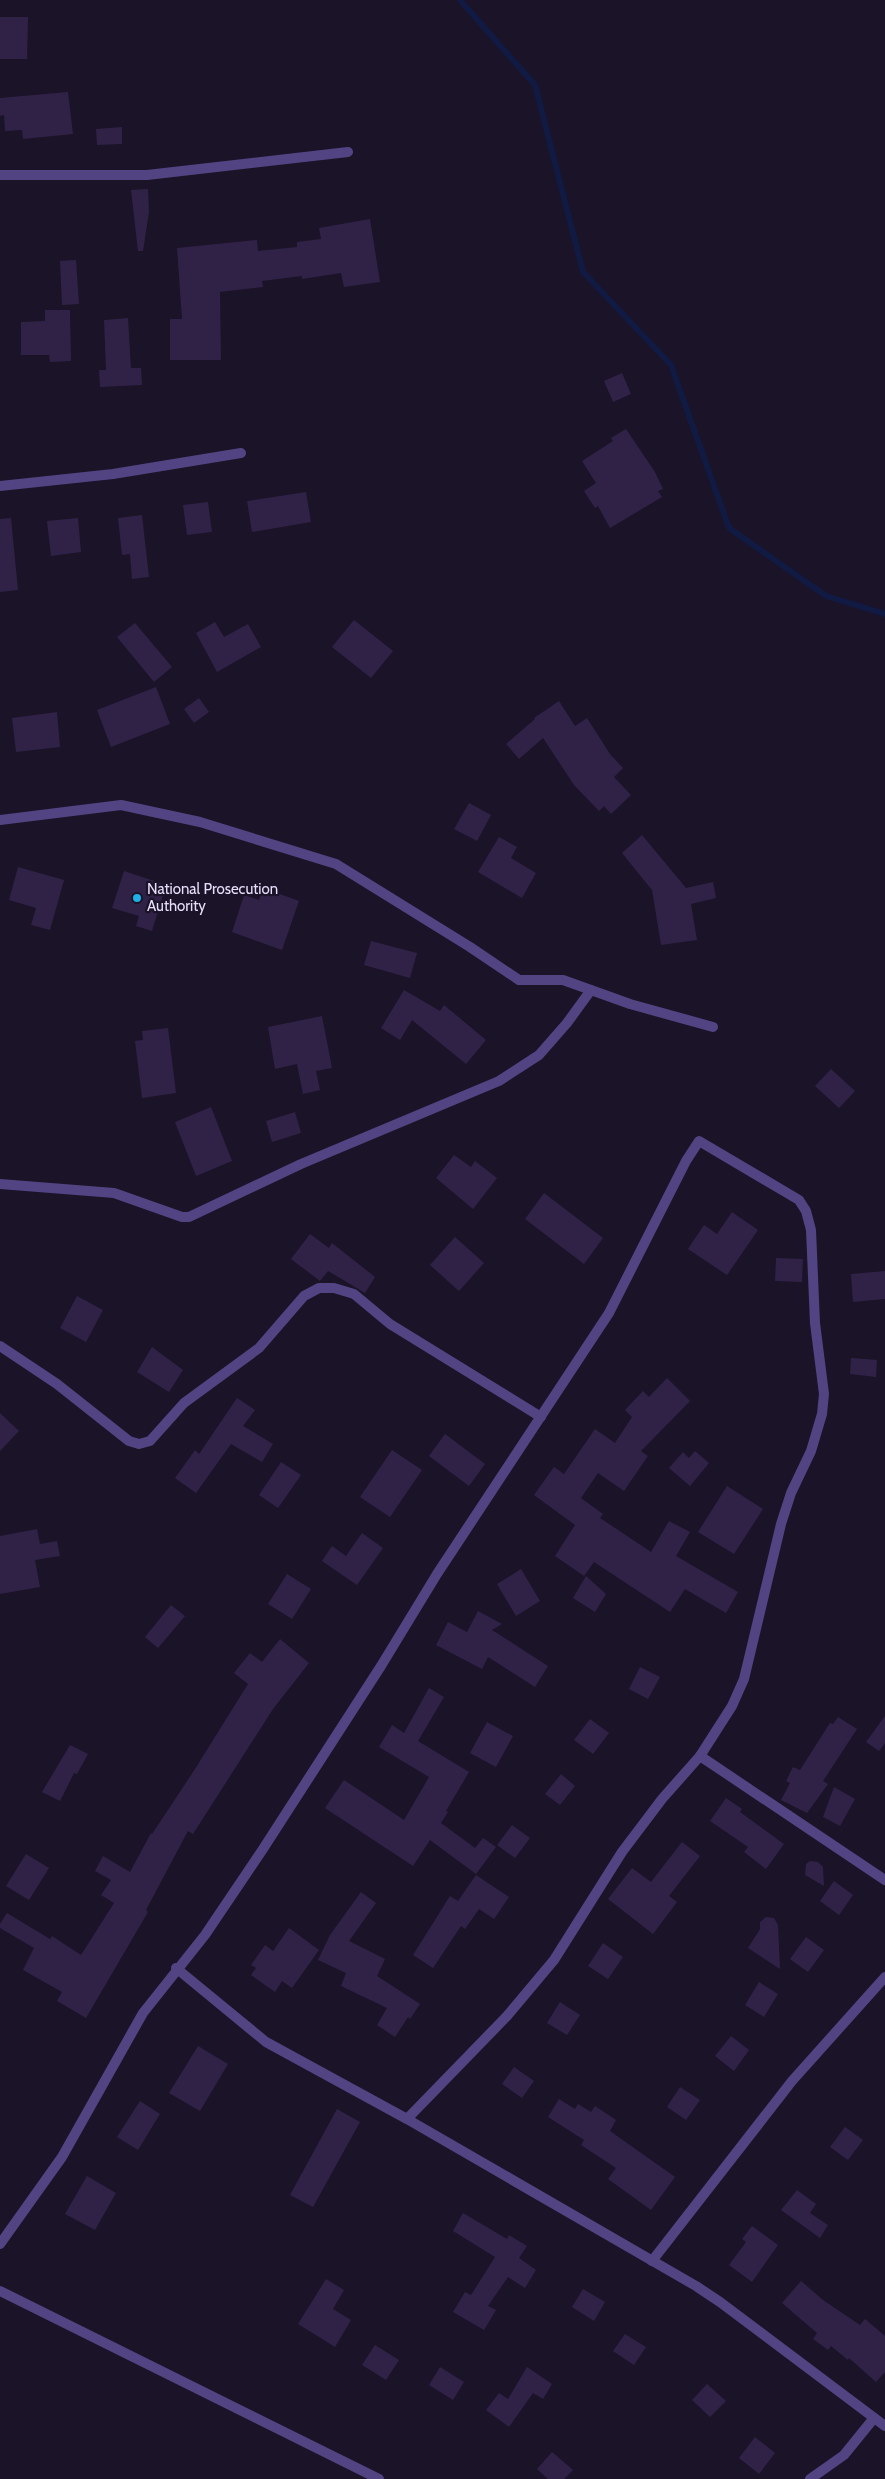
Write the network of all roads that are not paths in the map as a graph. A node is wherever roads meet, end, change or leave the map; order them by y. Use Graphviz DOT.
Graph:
graph roads {
  1 [pos="348,152"];
  2 [pos="0,175"];
  3 [pos="241,453"];
  4 [pos="0,486"];
  5 [pos="0,820"];
  6 [pos="591,990"];
  7 [pos="713,1027"];
  8 [pos="0,1184"];
  9 [pos="0,1346"];
  10 [pos="541,1417"];
  11 [pos="700,1756"];
  12 [pos="885,1880"];
  13 [pos="176,1968"];
  14 [pos="885,1977"];
  15 [pos="407,2118"];
  16 [pos="0,2244"];
  17 [pos="652,2260"];
  18 [pos="0,2291"];
  19 [pos="874,2418"];
  20 [pos="885,2426"];
  21 [pos="379,2479"];
  22 [pos="810,2479"];
  1 -- 2 [label="street"];
  3 -- 4 [label="street"];
  5 -- 6 [label="street"];
  6 -- 7 [label="street"];
  6 -- 8 [label="street"];
  9 -- 10 [label="street"];
  10 -- 11 [label="street"];
  10 -- 13 [label="street"];
  11 -- 12 [label="street"];
  11 -- 15 [label="street"];
  13 -- 15 [label="street"];
  13 -- 16 [label="street"];
  14 -- 17 [label="street"];
  15 -- 17 [label="street"];
  17 -- 19 [label="street"];
  18 -- 21 [label="street"];
  19 -- 20 [label="street"];
  19 -- 22 [label="street"];
}
